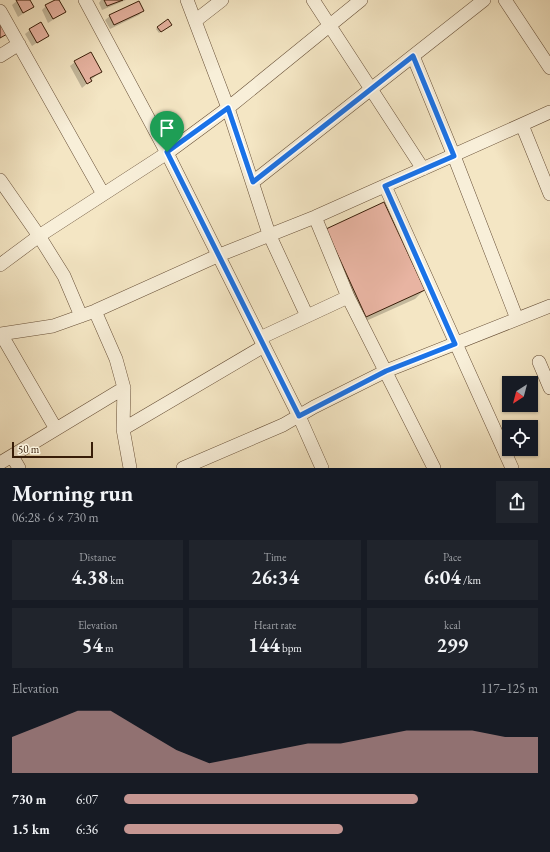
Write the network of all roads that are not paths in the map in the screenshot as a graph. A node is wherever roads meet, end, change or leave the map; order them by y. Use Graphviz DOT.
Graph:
graph roads {
  1 [pos="85,0"];
  2 [pos="188,0"];
  3 [pos="222,0"];
  4 [pos="313,0"];
  5 [pos="361,0"];
  6 [pos="484,0"];
  7 [pos="505,0"];
  8 [pos="0,11"];
  9 [pos="195,21"];
  10 [pos="330,24"];
  11 [pos="19,44"];
  12 [pos="0,56"];
  13 [pos="413,56"];
  14 [pos="550,68"];
  15 [pos="372,89"];
  16 [pos="228,108"];
  17 [pos="550,112"];
  18 [pos="522,125"];
  19 [pos="167,152"];
  20 [pos="454,156"];
  21 [pos="423,169"];
  22 [pos="0,180"];
  23 [pos="253,182"];
  24 [pos="385,186"];
  25 [pos="103,194"];
  26 [pos="550,194"];
  27 [pos="315,217"];
  28 [pos="269,234"];
  29 [pos="39,236"];
  30 [pos="217,256"];
  31 [pos="0,266"];
  32 [pos="348,297"];
  33 [pos="550,306"];
  34 [pos="95,311"];
  35 [pos="82,316"];
  36 [pos="307,316"];
  37 [pos="517,319"];
  38 [pos="1,334"];
  39 [pos="262,342"];
  40 [pos="455,344"];
  41 [pos="539,362"];
  42 [pos="386,371"];
  43 [pos="124,388"];
  44 [pos="550,388"];
  45 [pos="299,416"];
  46 [pos="56,429"];
  47 [pos="123,430"];
  48 [pos="12,456"];
  49 [pos="0,463"];
  50 [pos="19,468"];
  51 [pos="130,468"];
  52 [pos="183,468"];
  53 [pos="322,468"];
  54 [pos="434,468"];
  55 [pos="512,468"];
  1 -- 19 [label="street"];
  2 -- 9 [label="street"];
  3 -- 9 [label="street"];
  4 -- 10 [label="street"];
  5 -- 10 [label="street"];
  6 -- 13 [label="street"];
  7 -- 14 [label="street"];
  8 -- 11 [label="street"];
  9 -- 16 [label="street"];
  10 -- 15 [label="street"];
  10 -- 16 [label="street"];
  11 -- 12 [label="street"];
  11 -- 25 [label="street"];
  13 -- 15 [label="street"];
  13 -- 20 [label="street"];
  15 -- 21 [label="street"];
  15 -- 23 [label="street"];
  16 -- 19 [label="street"];
  16 -- 23 [label="street"];
  17 -- 18 [label="street"];
  18 -- 20 [label="street"];
  18 -- 26 [label="street"];
  19 -- 25 [label="street"];
  19 -- 30 [label="street"];
  20 -- 21 [label="street"];
  20 -- 37 [label="street"];
  21 -- 24 [label="street"];
  22 -- 29 [label="street"];
  23 -- 28 [label="street"];
  24 -- 27 [label="street"];
  24 -- 40 [label="street"];
  25 -- 29 [label="street"];
  27 -- 28 [label="street"];
  27 -- 32 [label="street"];
  28 -- 30 [label="street"];
  28 -- 36 [label="street"];
  29 -- 31 [label="street"];
  29 -- 35 [label="street"];
  30 -- 34 [label="street"];
  30 -- 39 [label="street"];
  32 -- 36 [label="street"];
  32 -- 42 [label="street"];
  33 -- 37 [label="street"];
  34 -- 35 [label="street"];
  34 -- 43 [label="street"];
  35 -- 38 [label="street"];
  36 -- 39 [label="street"];
  37 -- 40 [label="street"];
  38 -- 46 [label="street"];
  39 -- 45 [label="street"];
  39 -- 47 [label="street"];
  40 -- 42 [label="street"];
  40 -- 55 [label="street"];
  41 -- 44 [label="street"];
  42 -- 45 [label="street"];
  42 -- 54 [label="street"];
  43 -- 46 [label="street"];
  43 -- 47 [label="street"];
  45 -- 52 [label="street"];
  45 -- 53 [label="street"];
  46 -- 48 [label="street"];
  47 -- 51 [label="street"];
  48 -- 49 [label="street"];
  48 -- 50 [label="street"];
}
